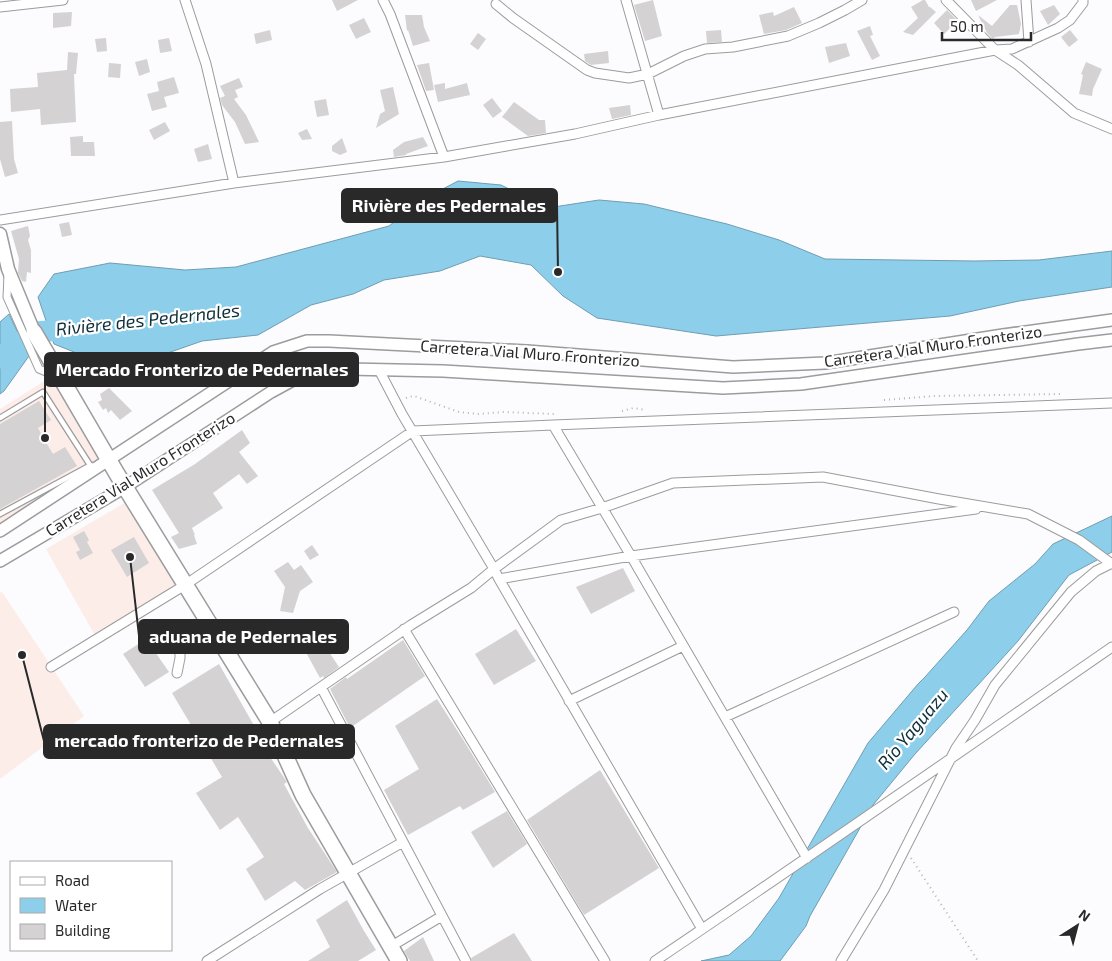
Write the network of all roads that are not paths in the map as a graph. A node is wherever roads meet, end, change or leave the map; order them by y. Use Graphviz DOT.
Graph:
graph roads {
  1 [pos="63,0"];
  2 [pos="186,0"];
  3 [pos="383,0"];
  4 [pos="626,0"];
  5 [pos="862,0"];
  6 [pos="946,0"];
  7 [pos="1026,0"];
  8 [pos="1084,0"];
  9 [pos="496,4"];
  10 [pos="0,7"];
  11 [pos="1029,42"];
  12 [pos="994,50"];
  13 [pos="648,74"];
  14 [pos="659,115"];
  15 [pos="1112,129"];
  16 [pos="444,157"];
  17 [pos="234,183"];
  18 [pos="0,220"];
  19 [pos="0,234"];
  20 [pos="8,270"];
  21 [pos="1112,320"];
  22 [pos="34,332"];
  23 [pos="1112,340"];
  24 [pos="379,370"];
  25 [pos="60,377"];
  26 [pos="1112,403"];
  27 [pos="0,418"];
  28 [pos="553,425"];
  29 [pos="412,431"];
  30 [pos="109,460"];
  31 [pos="90,465"];
  32 [pos="125,487"];
  33 [pos="986,507"];
  34 [pos="602,508"];
  35 [pos="0,514"];
  36 [pos="0,530"];
  37 [pos="631,556"];
  38 [pos="0,560"];
  39 [pos="1112,564"];
  40 [pos="494,569"];
  41 [pos="499,579"];
  42 [pos="185,585"];
  43 [pos="954,612"];
  44 [pos="208,621"];
  45 [pos="153,627"];
  46 [pos="404,629"];
  47 [pos="180,643"];
  48 [pos="683,646"];
  49 [pos="1112,647"];
  50 [pos="52,667"];
  51 [pos="177,673"];
  52 [pos="321,687"];
  53 [pos="569,701"];
  54 [pos="724,717"];
  55 [pos="270,722"];
  56 [pos="403,842"];
  57 [pos="807,858"];
  58 [pos="442,916"];
  59 [pos="702,930"];
  60 [pos="390,947"];
  61 [pos="207,961"];
  62 [pos="398,961"];
  63 [pos="466,961"];
  64 [pos="605,961"];
  65 [pos="655,961"];
  66 [pos="841,961"];
  1 -- 10 [label="street"];
  2 -- 17 [label="street"];
  3 -- 16 [label="street"];
  4 -- 13 [label="street"];
  5 -- 13 [label="street"];
  6 -- 12 [label="street"];
  7 -- 11 [label="street"];
  8 -- 11 [label="street"];
  9 -- 13 [label="street"];
  11 -- 12 [label="street"];
  12 -- 14 [label="street"];
  12 -- 15 [label="street"];
  13 -- 14 [label="street"];
  14 -- 16 [label="street"];
  16 -- 17 [label="street"];
  17 -- 18 [label="street"];
  19 -- 20 [label="main road"];
  20 -- 22 [label="main road"];
  20 -- 25 [label="street"];
  21 -- 30 [label="street, Carretera Vial Muro Fronterizo"];
  22 -- 25 [label="main road"];
  23 -- 24 [label="street, Carretera Vial Muro Fronterizo"];
  24 -- 29 [label="street"];
  24 -- 32 [label="street, Carretera Vial Muro Fronterizo"];
  25 -- 30 [label="main road"];
  26 -- 28 [label="street"];
  27 -- 31 [label="lane"];
  28 -- 29 [label="street"];
  28 -- 34 [label="street"];
  29 -- 40 [label="street"];
  29 -- 42 [label="street"];
  30 -- 31 [label="lane"];
  30 -- 32 [label="main road"];
  30 -- 36 [label="street, Carretera Vial Muro Fronterizo"];
  31 -- 35 [label="lane"];
  32 -- 38 [label="street, Carretera Vial Muro Fronterizo"];
  32 -- 42 [label="main road"];
  33 -- 34 [label="street"];
  33 -- 37 [label="street"];
  33 -- 39 [label="street"];
  34 -- 37 [label="street"];
  34 -- 40 [label="street"];
  37 -- 41 [label="street"];
  37 -- 48 [label="street"];
  39 -- 66 [label="street"];
  40 -- 41 [label="street"];
  40 -- 46 [label="street"];
  41 -- 53 [label="street"];
  42 -- 44 [label="main road"];
  42 -- 50 [label="street"];
  43 -- 54 [label="street"];
  44 -- 47 [label="street"];
  44 -- 55 [label="main road"];
  45 -- 47 [label="street"];
  46 -- 52 [label="street"];
  46 -- 64 [label="street"];
  47 -- 51 [label="street"];
  48 -- 53 [label="street"];
  48 -- 54 [label="street"];
  49 -- 57 [label="street"];
  52 -- 55 [label="street"];
  52 -- 56 [label="street"];
  53 -- 59 [label="street"];
  54 -- 57 [label="street"];
  55 -- 60 [label="main road"];
  56 -- 58 [label="street"];
  56 -- 61 [label="street"];
  57 -- 59 [label="street"];
  58 -- 60 [label="street"];
  58 -- 63 [label="street"];
  59 -- 65 [label="street"];
  60 -- 62 [label="main road"];
}
